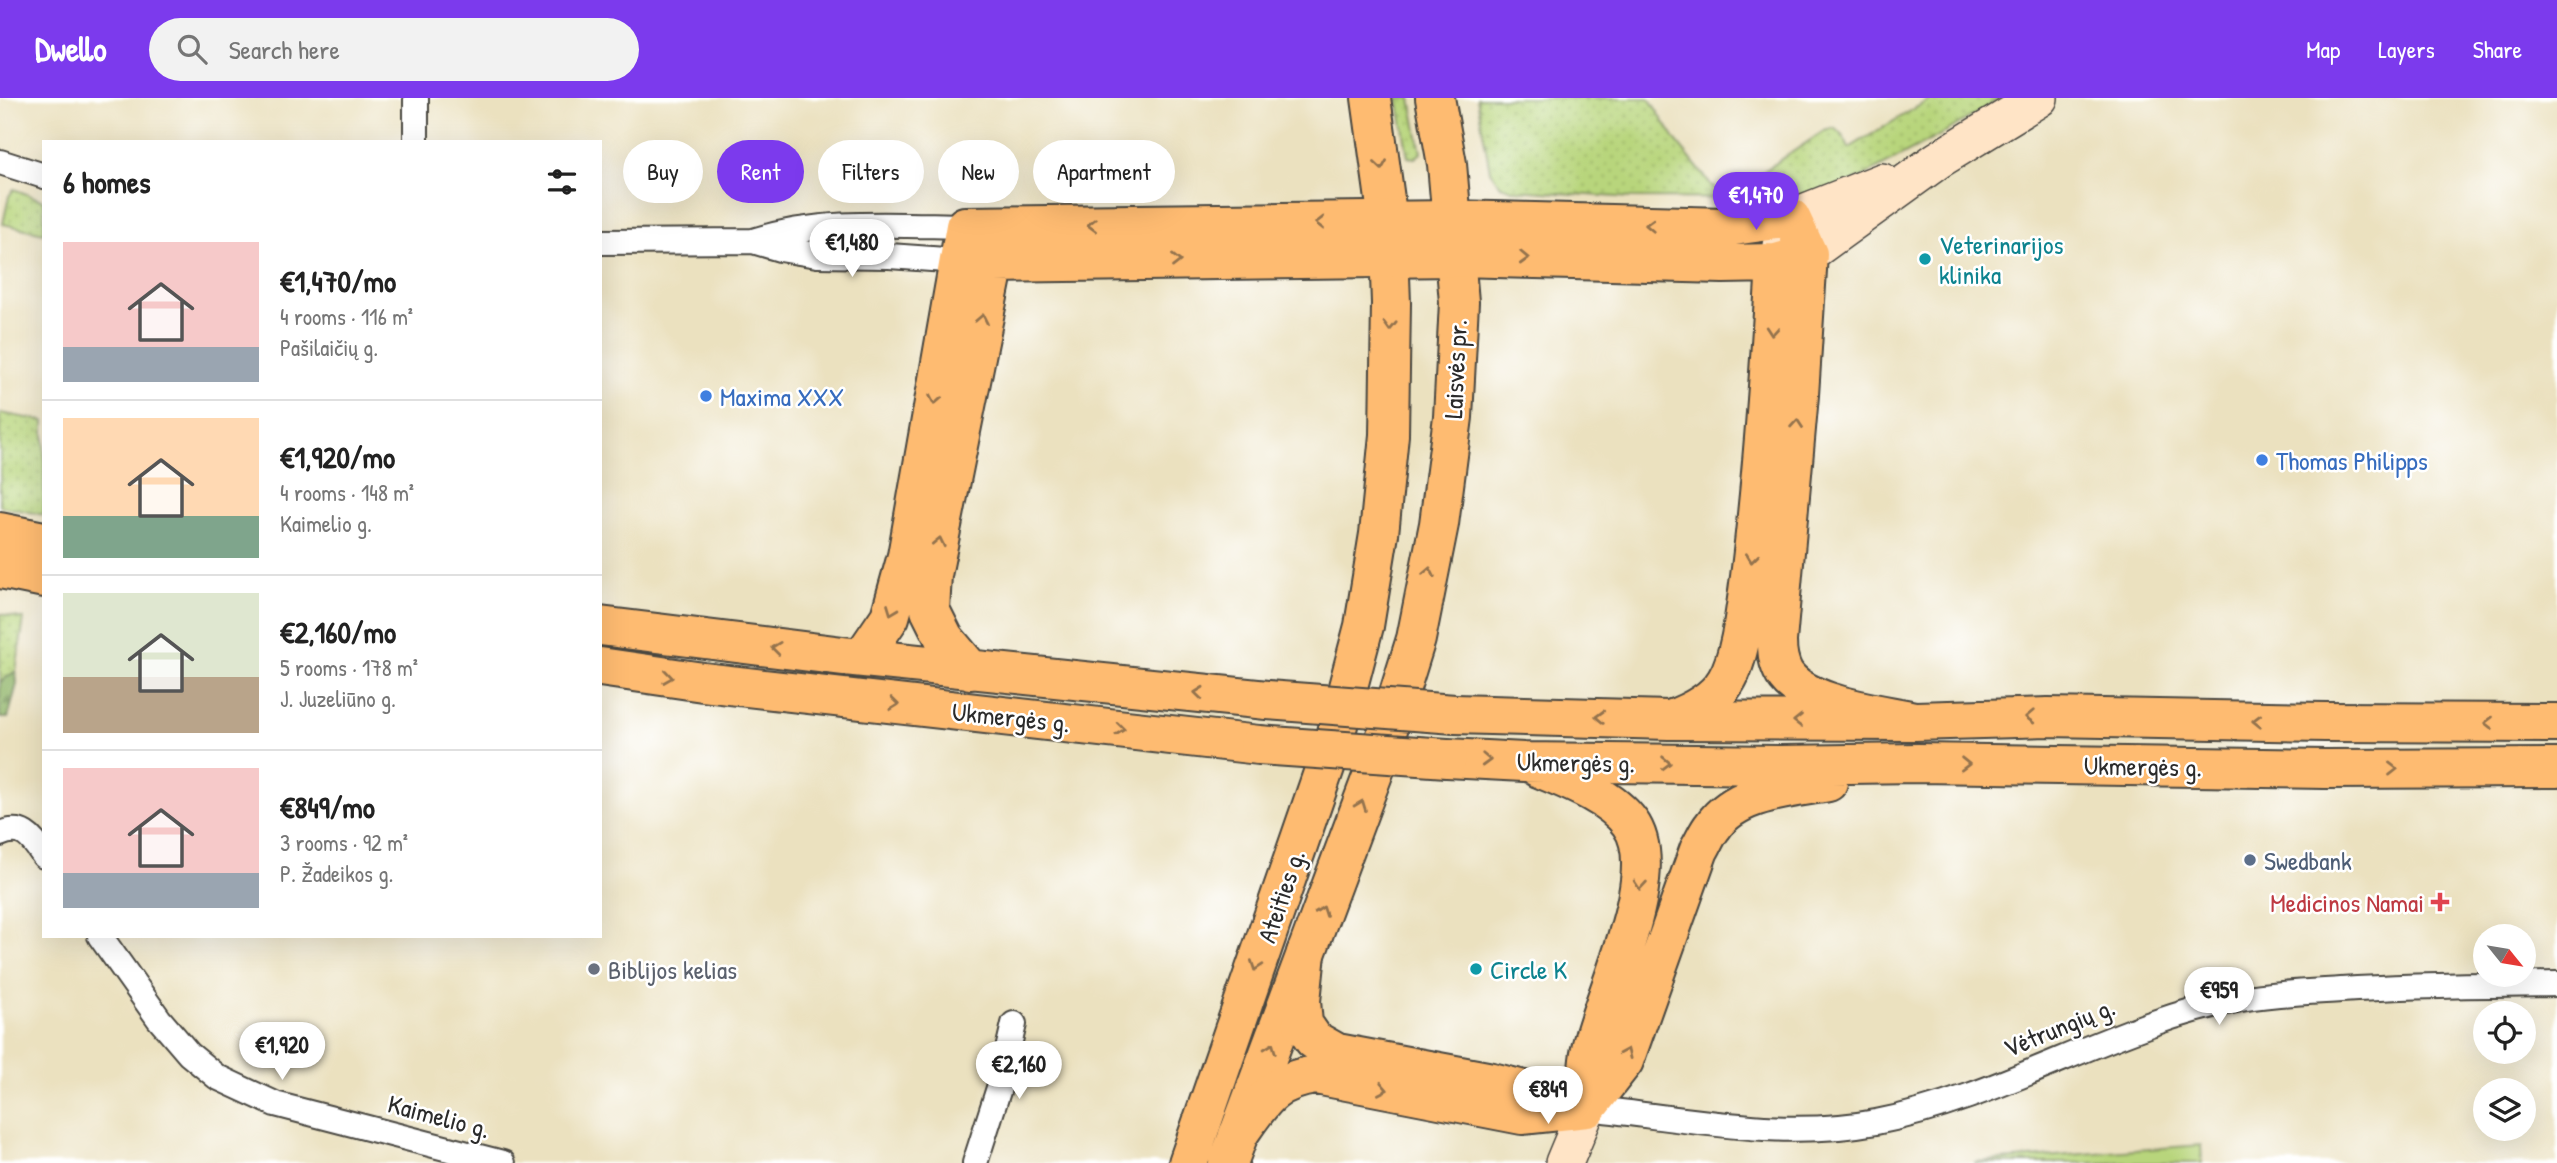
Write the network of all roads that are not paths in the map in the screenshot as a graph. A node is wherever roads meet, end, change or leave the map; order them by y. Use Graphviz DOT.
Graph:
graph roads {
  1 [pos="416,98"];
  2 [pos="1371,98"];
  3 [pos="1435,98"];
  4 [pos="2039,98"];
  5 [pos="416,140"];
  6 [pos="1938,160"];
  7 [pos="0,162"];
  8 [pos="42,175"];
  9 [pos="1791,218"];
  10 [pos="1455,238"];
  11 [pos="1389,240"];
  12 [pos="753,241"];
  13 [pos="602,242"];
  14 [pos="981,244"];
  15 [pos="1792,259"];
  16 [pos="0,533"];
  17 [pos="42,541"];
  18 [pos="0,569"];
  19 [pos="42,578"];
  20 [pos="602,626"];
  21 [pos="1416,639"];
  22 [pos="862,658"];
  23 [pos="602,667"];
  24 [pos="971,670"];
  25 [pos="1668,720"];
  26 [pos="1915,721"];
  27 [pos="2557,723"];
  28 [pos="1524,762"];
  29 [pos="1901,763"];
  30 [pos="2557,768"];
  31 [pos="0,834"];
  32 [pos="42,853"];
  33 [pos="101,938"];
  34 [pos="1307,953"];
  35 [pos="2557,984"];
  36 [pos="1014,1024"];
  37 [pos="1587,1108"];
  38 [pos="1233,1149"];
  39 [pos="503,1163"];
  40 [pos="975,1163"];
  41 [pos="1188,1163"];
  42 [pos="1564,1163"];
  1 -- 5 [label="street"];
  2 -- 11 [label="main road, one-way"];
  3 -- 10 [label="main road, Laisvės pr."];
  4 -- 6 [label="street"];
  6 -- 9 [label="street"];
  6 -- 15 [label="street"];
  7 -- 8 [label="street"];
  9 -- 10 [label="main road, one-way"];
  9 -- 15 [label="main road"];
  10 -- 11 [label="main road"];
  10 -- 15 [label="main road, one-way"];
  21 -- 10 [label="main road, Laisvės pr., one-way"];
  11 -- 14 [label="main road"];
  11 -- 41 [label="main road, Ateities g., one-way"];
  12 -- 13 [label="street"];
  12 -- 14 [label="street"];
  12 -- 14 [label="street"];
  14 -- 22 [label="main road, one-way"];
  24 -- 14 [label="main road, one-way"];
  15 -- 25 [label="main road, one-way"];
  26 -- 15 [label="main road, one-way"];
  16 -- 17 [label="main road"];
  18 -- 19 [label="main road"];
  22 -- 20 [label="main road, Ukmergės g., one-way"];
  34 -- 21 [label="main road, Ateities g., one-way"];
  22 -- 24 [label="main road, Ukmergės g."];
  23 -- 28 [label="main road, Ukmergės g., one-way, bridge"];
  25 -- 24 [label="main road, Ukmergės g., one-way, bridge"];
  26 -- 25 [label="main road, Ukmergės g., one-way"];
  27 -- 26 [label="main road, Ukmergės g., one-way"];
  28 -- 29 [label="main road, Ukmergės g., one-way"];
  28 -- 37 [label="main road, one-way"];
  29 -- 30 [label="main road, Ukmergės g., one-way"];
  37 -- 29 [label="main road, one-way"];
  31 -- 32 [label="street"];
  33 -- 39 [label="street, Kaimelio g."];
  34 -- 37 [label="main road"];
  38 -- 34 [label="main road, Ateities g., one-way"];
  35 -- 37 [label="street, Vėtrungių g."];
  36 -- 40 [label="street"];
  38 -- 37 [label="main road, one-way"];
  37 -- 42 [label="street"];
}
